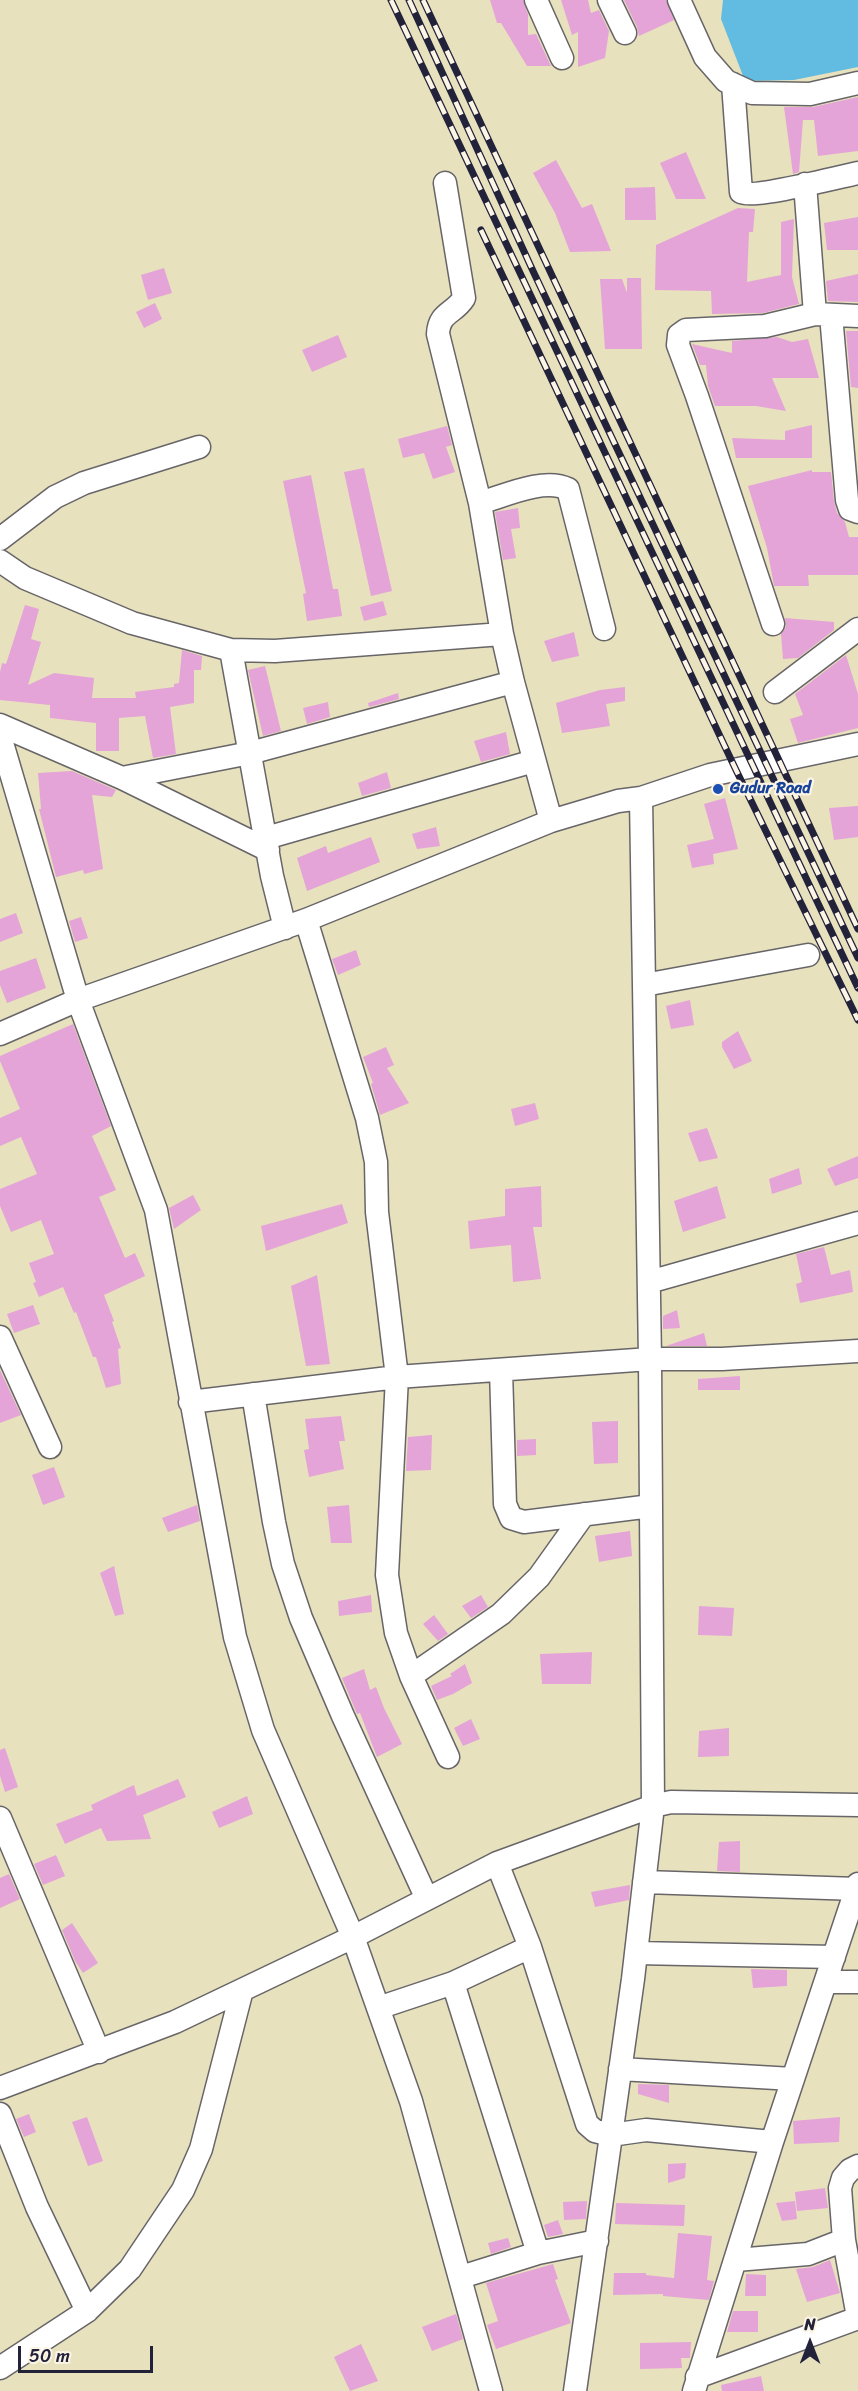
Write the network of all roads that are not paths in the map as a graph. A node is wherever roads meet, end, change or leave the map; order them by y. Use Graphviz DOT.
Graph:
graph roads {
  1 [pos="536,0"];
  2 [pos="609,0"];
  3 [pos="679,0"];
  4 [pos="626,33"];
  5 [pos="562,58"];
  6 [pos="858,83"];
  7 [pos="733,84"];
  8 [pos="858,173"];
  9 [pos="445,183"];
  10 [pos="805,184"];
  11 [pos="823,315"];
  12 [pos="858,316"];
  13 [pos="200,447"];
  14 [pos="480,503"];
  15 [pos="858,512"];
  16 [pos="0,539"];
  17 [pos="0,561"];
  18 [pos="773,624"];
  19 [pos="604,629"];
  20 [pos="858,629"];
  21 [pos="502,634"];
  22 [pos="231,650"];
  23 [pos="513,682"];
  24 [pos="775,692"];
  25 [pos="0,725"];
  26 [pos="0,736"];
  27 [pos="858,744"];
  28 [pos="250,753"];
  29 [pos="534,761"];
  30 [pos="122,778"];
  31 [pos="641,798"];
  32 [pos="551,821"];
  33 [pos="267,844"];
  34 [pos="296,924"];
  35 [pos="808,955"];
  36 [pos="644,985"];
  37 [pos="78,999"];
  38 [pos="0,1034"];
  39 [pos="858,1223"];
  40 [pos="649,1282"];
  41 [pos="0,1337"];
  42 [pos="858,1351"];
  43 [pos="651,1359"];
  44 [pos="501,1370"];
  45 [pos="397,1377"];
  46 [pos="253,1394"];
  47 [pos="190,1402"];
  48 [pos="50,1447"];
  49 [pos="651,1506"];
  50 [pos="584,1514"];
  51 [pos="411,1676"];
  52 [pos="448,1757"];
  53 [pos="858,1805"];
  54 [pos="653,1806"];
  55 [pos="0,1818"];
  56 [pos="497,1863"];
  57 [pos="644,1882"];
  58 [pos="857,1888"];
  59 [pos="427,1899"];
  60 [pos="353,1937"];
  61 [pos="530,1947"];
  62 [pos="636,1953"];
  63 [pos="834,1957"];
  64 [pos="826,1982"];
  65 [pos="858,1982"];
  66 [pos="453,1983"];
  67 [pos="242,1990"];
  68 [pos="378,2008"];
  69 [pos="99,2052"];
  70 [pos="620,2069"];
  71 [pos="794,2079"];
  72 [pos="0,2088"];
  73 [pos="0,2114"];
  74 [pos="610,2135"];
  75 [pos="772,2142"];
  76 [pos="858,2166"];
  77 [pos="843,2240"];
  78 [pos="597,2241"];
  79 [pos="538,2253"];
  80 [pos="736,2260"];
  81 [pos="461,2277"];
  82 [pos="87,2311"];
  83 [pos="858,2317"];
  84 [pos="0,2368"];
  85 [pos="695,2384"];
  86 [pos="581,2388"];
  87 [pos="491,2391"];
  1 -- 5 [label="street"];
  2 -- 4 [label="street"];
  3 -- 7 [label="street"];
  6 -- 7 [label="street"];
  7 -- 10 [label="street"];
  8 -- 10 [label="street"];
  9 -- 14 [label="street"];
  10 -- 11 [label="street"];
  11 -- 12 [label="street"];
  11 -- 15 [label="street"];
  11 -- 18 [label="street"];
  13 -- 16 [label="street"];
  14 -- 19 [label="street"];
  14 -- 21 [label="street"];
  17 -- 22 [label="street"];
  20 -- 24 [label="street"];
  21 -- 22 [label="street"];
  21 -- 23 [label="street"];
  22 -- 28 [label="street"];
  23 -- 28 [label="street"];
  23 -- 29 [label="street"];
  25 -- 30 [label="street"];
  26 -- 37 [label="street"];
  27 -- 31 [label="street"];
  28 -- 30 [label="street"];
  28 -- 33 [label="street"];
  29 -- 32 [label="street"];
  29 -- 33 [label="street"];
  30 -- 33 [label="street"];
  31 -- 32 [label="street"];
  31 -- 36 [label="street"];
  32 -- 34 [label="street"];
  33 -- 34 [label="street"];
  34 -- 37 [label="street"];
  34 -- 45 [label="street"];
  35 -- 36 [label="street"];
  36 -- 40 [label="street"];
  37 -- 38 [label="street"];
  37 -- 47 [label="street"];
  39 -- 40 [label="street"];
  40 -- 43 [label="street"];
  41 -- 48 [label="street"];
  42 -- 43 [label="street"];
  43 -- 44 [label="street"];
  43 -- 49 [label="street"];
  44 -- 45 [label="street"];
  44 -- 50 [label="street"];
  45 -- 46 [label="street"];
  45 -- 51 [label="street"];
  46 -- 47 [label="street"];
  46 -- 59 [label="street"];
  47 -- 60 [label="street"];
  49 -- 50 [label="street"];
  49 -- 54 [label="street"];
  50 -- 51 [label="street"];
  51 -- 52 [label="street"];
  53 -- 54 [label="street"];
  54 -- 56 [label="street"];
  54 -- 57 [label="street"];
  55 -- 69 [label="street"];
  56 -- 59 [label="street"];
  56 -- 61 [label="street"];
  57 -- 58 [label="street"];
  57 -- 62 [label="street"];
  58 -- 63 [label="street"];
  59 -- 60 [label="street"];
  60 -- 67 [label="street"];
  60 -- 68 [label="street"];
  61 -- 66 [label="street"];
  61 -- 74 [label="street"];
  62 -- 63 [label="street"];
  62 -- 70 [label="street"];
  63 -- 64 [label="street"];
  64 -- 65 [label="street"];
  64 -- 71 [label="street"];
  66 -- 68 [label="street"];
  66 -- 79 [label="street"];
  67 -- 69 [label="street"];
  67 -- 82 [label="street"];
  68 -- 81 [label="street"];
  69 -- 72 [label="street"];
  70 -- 71 [label="street"];
  70 -- 74 [label="street"];
  71 -- 75 [label="street"];
  73 -- 82 [label="street"];
  74 -- 75 [label="street"];
  74 -- 78 [label="street"];
  75 -- 80 [label="street"];
  76 -- 77 [label="street"];
  77 -- 80 [label="street"];
  77 -- 83 [label="street"];
  78 -- 79 [label="street"];
  78 -- 86 [label="street"];
  79 -- 81 [label="street"];
  80 -- 85 [label="street"];
  81 -- 87 [label="street"];
  82 -- 84 [label="street"];
  83 -- 85 [label="street"];
}
